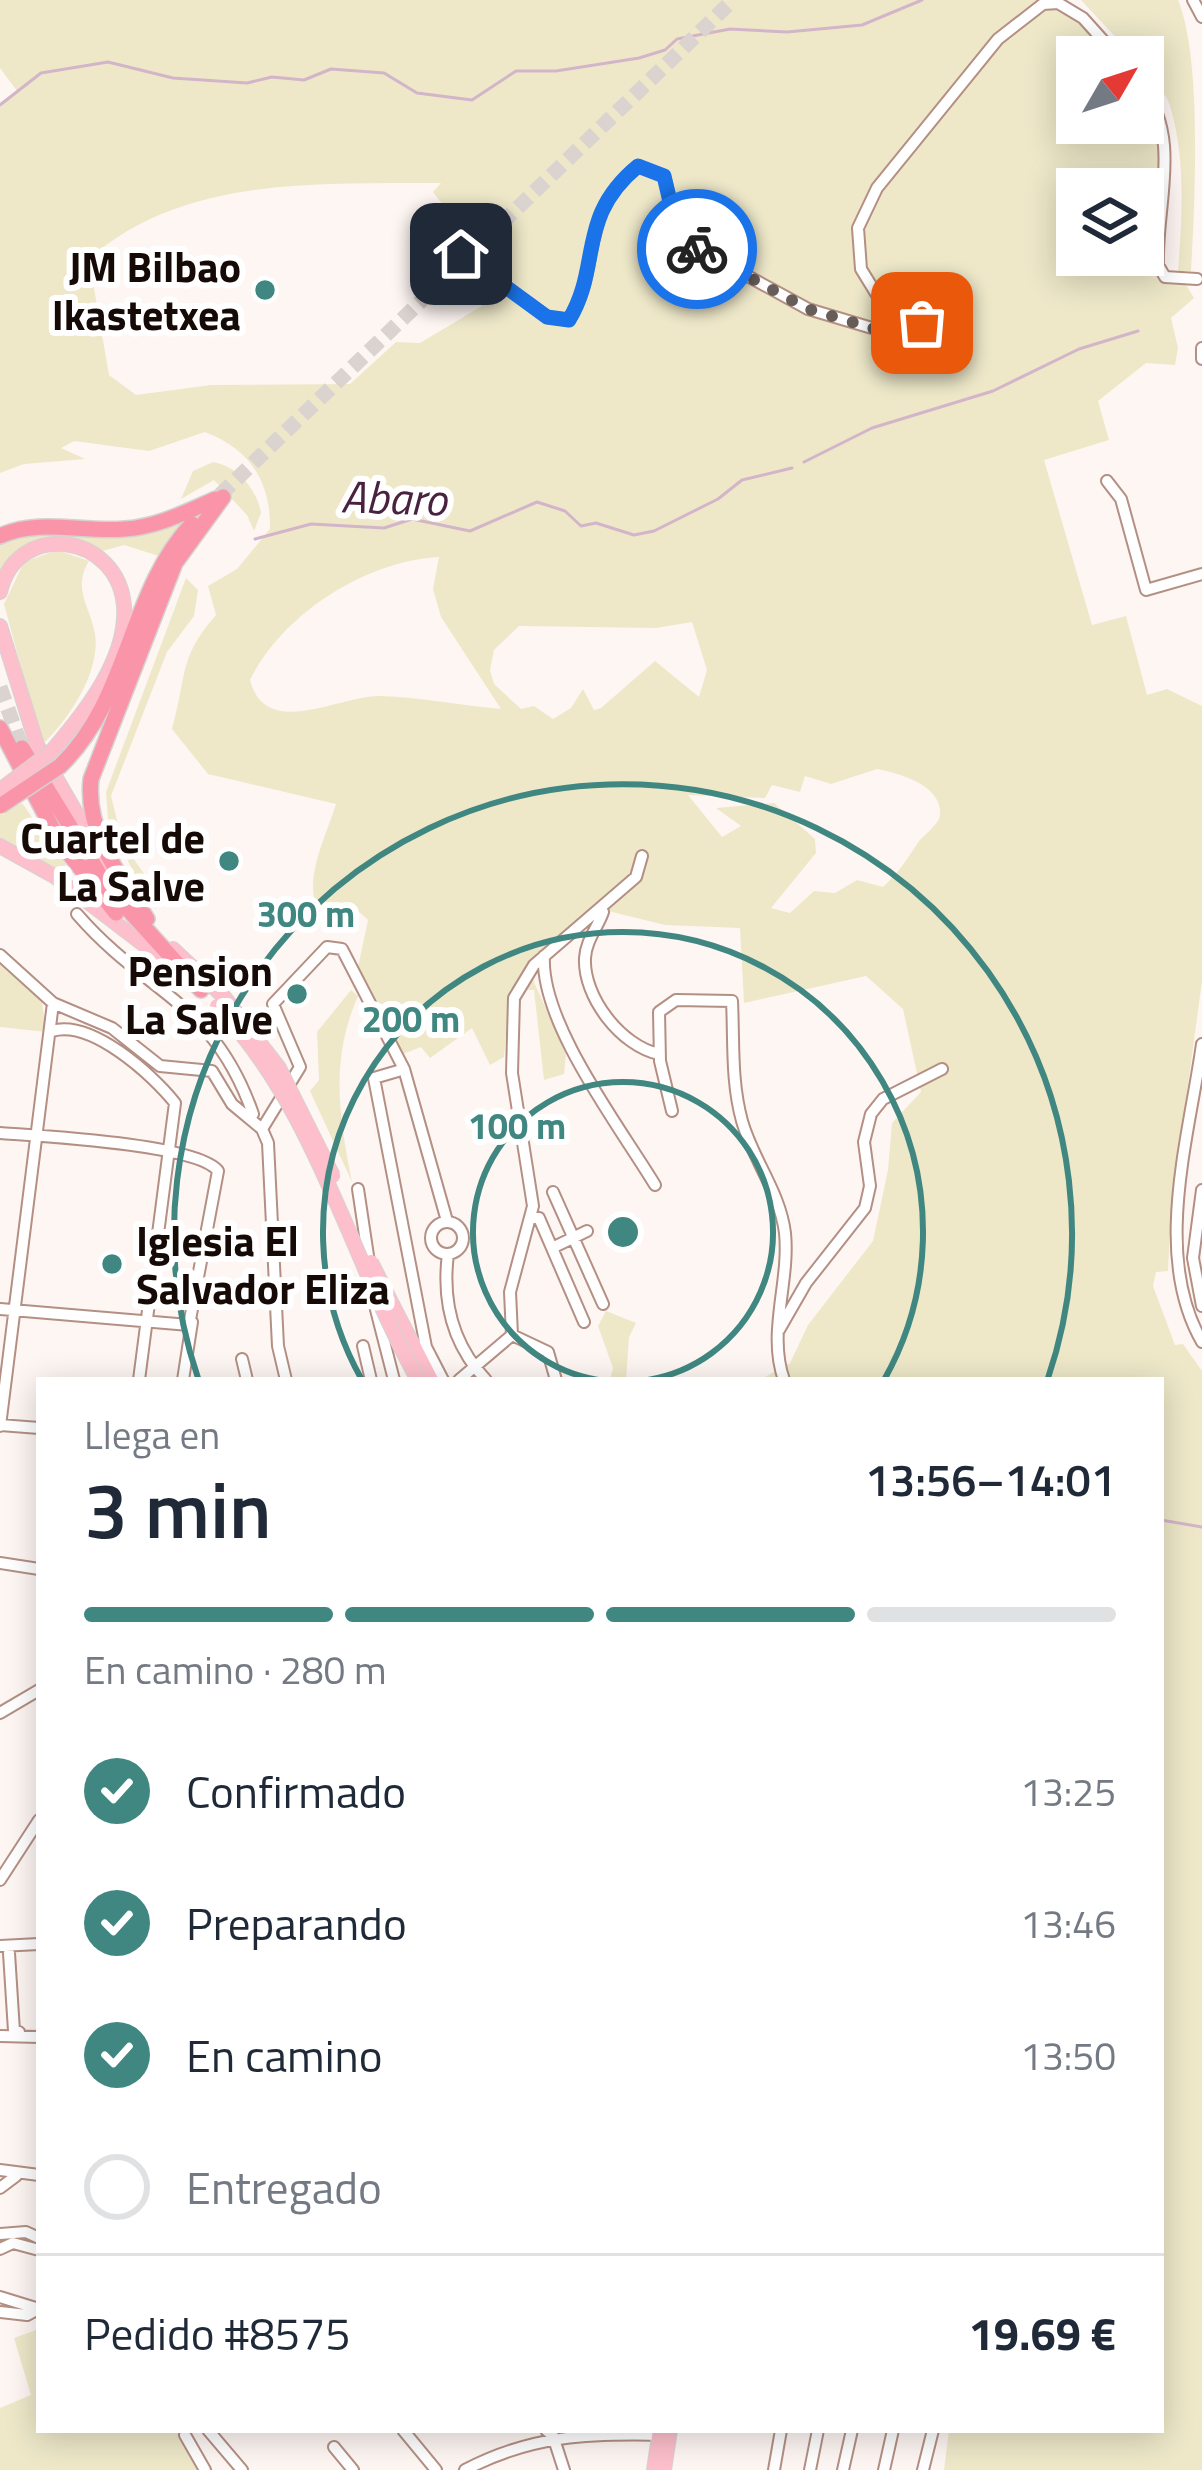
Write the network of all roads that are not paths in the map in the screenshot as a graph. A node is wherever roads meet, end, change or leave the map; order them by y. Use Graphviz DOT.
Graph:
graph roads {
  1 [pos="1193,0"];
  2 [pos="1202,17"];
  3 [pos="1099,36"];
  4 [pos="1164,135"];
  5 [pos="461,254"];
  6 [pos="1197,279"];
  7 [pos="1202,348"];
  8 [pos="1202,359"];
  9 [pos="1107,481"];
  10 [pos="220,497"];
  11 [pos="0,536"];
  12 [pos="1202,574"];
  13 [pos="0,592"];
  14 [pos="0,626"];
  15 [pos="0,728"];
  16 [pos="22,748"];
  17 [pos="55,758"];
  18 [pos="0,792"];
  19 [pos="0,806"];
  20 [pos="0,846"];
  21 [pos="642,856"];
  22 [pos="127,906"];
  23 [pos="603,909"];
  24 [pos="76,914"];
  25 [pos="147,919"];
  26 [pos="0,955"];
  27 [pos="172,955"];
  28 [pos="544,956"];
  29 [pos="201,990"];
  30 [pos="53,1003"];
  31 [pos="52,1030"];
  32 [pos="1202,1044"];
  33 [pos="659,1054"];
  34 [pos="942,1069"];
  35 [pos="398,1071"];
  36 [pos="672,1111"];
  37 [pos="253,1114"];
  38 [pos="262,1129"];
  39 [pos="0,1133"];
  40 [pos="38,1136"];
  41 [pos="171,1153"];
  42 [pos="655,1185"];
  43 [pos="358,1190"];
  44 [pos="1202,1190"];
  45 [pos="553,1192"];
  46 [pos="531,1218"];
  47 [pos="447,1221"];
  48 [pos="587,1231"];
  49 [pos="574,1238"];
  50 [pos="427,1240"];
  51 [pos="406,1243"];
  52 [pos="552,1248"];
  53 [pos="448,1254"];
  54 [pos="603,1304"];
  55 [pos="1202,1306"];
  56 [pos="0,1310"];
  57 [pos="14,1311"];
  58 [pos="584,1322"];
  59 [pos="147,1324"];
  60 [pos="190,1324"];
  61 [pos="777,1332"];
  62 [pos="512,1335"];
  63 [pos="1202,1342"];
  64 [pos="363,1346"];
  65 [pos="242,1359"];
  66 [pos="475,1368"];
  67 [pos="139,1377"];
  68 [pos="183,1377"];
  69 [pos="247,1377"];
  70 [pos="285,1377"];
  71 [pos="370,1377"];
  72 [pos="393,1377"];
  73 [pos="417,1377"];
  74 [pos="430,1377"];
  75 [pos="442,1377"];
  76 [pos="463,1377"];
  77 [pos="483,1377"];
  78 [pos="555,1377"];
  79 [pos="784,1377"];
  80 [pos="0,1425"];
  81 [pos="36,1428"];
  82 [pos="0,1563"];
  83 [pos="36,1569"];
  84 [pos="36,1692"];
  85 [pos="0,1713"];
  86 [pos="36,1825"];
  87 [pos="0,1880"];
  88 [pos="36,1944"];
  89 [pos="4,1949"];
  90 [pos="19,2032"];
  91 [pos="0,2036"];
  92 [pos="36,2037"];
  93 [pos="0,2170"];
  94 [pos="36,2171"];
  95 [pos="16,2176"];
  96 [pos="0,2188"];
  97 [pos="0,2234"];
  98 [pos="36,2237"];
  99 [pos="0,2249"];
  100 [pos="36,2249"];
  101 [pos="0,2297"];
  102 [pos="36,2307"];
  103 [pos="36,2310"];
  104 [pos="0,2312"];
  105 [pos="183,2433"];
  106 [pos="211,2433"];
  107 [pos="405,2433"];
  108 [pos="550,2433"];
  109 [pos="665,2433"];
  110 [pos="665,2433"];
  111 [pos="780,2433"];
  112 [pos="817,2433"];
  113 [pos="851,2433"];
  114 [pos="892,2433"];
  115 [pos="932,2433"];
  116 [pos="334,2446"];
  117 [pos="209,2450"];
  118 [pos="199,2465"];
  119 [pos="242,2470"];
  120 [pos="353,2470"];
  121 [pos="436,2470"];
  122 [pos="465,2470"];
  123 [pos="564,2470"];
  124 [pos="654,2470"];
  125 [pos="664,2470"];
  126 [pos="774,2470"];
  127 [pos="810,2470"];
  128 [pos="843,2470"];
  129 [pos="884,2470"];
  130 [pos="923,2470"];
  1 -- 2 [label="street"];
  3 -- 5 [label="street"];
  4 -- 6 [label="street"];
  7 -- 8 [label="street"];
  9 -- 12 [label="street"];
  10 -- 11 [label="highway"];
  10 -- 17 [label="highway"];
  10 -- 22 [label="highway"];
  13 -- 17 [label="main road"];
  14 -- 22 [label="main road"];
  15 -- 22 [label="highway"];
  16 -- 22 [label="highway"];
  17 -- 18 [label="highway, bridge"];
  17 -- 19 [label="highway, bridge"];
  20 -- 29 [label="main road"];
  21 -- 23 [label="street"];
  22 -- 25 [label="highway"];
  22 -- 27 [label="highway"];
  23 -- 28 [label="street"];
  23 -- 33 [label="street"];
  24 -- 37 [label="street"];
  25 -- 27 [label="main road"];
  26 -- 30 [label="street"];
  27 -- 29 [label="highway"];
  27 -- 74 [label="main road, bridge"];
  28 -- 42 [label="street"];
  28 -- 46 [label="street"];
  29 -- 73 [label="main road, bridge"];
  30 -- 31 [label="street"];
  30 -- 38 [label="street"];
  31 -- 40 [label="street"];
  31 -- 41 [label="street"];
  32 -- 63 [label="street"];
  33 -- 36 [label="street"];
  33 -- 61 [label="street"];
  34 -- 61 [label="street"];
  35 -- 51 [label="street"];
  38 -- 47 [label="street"];
  38 -- 70 [label="street"];
  39 -- 40 [label="street"];
  40 -- 41 [label="street"];
  40 -- 57 [label="street"];
  41 -- 59 [label="street"];
  41 -- 60 [label="street"];
  43 -- 72 [label="street"];
  44 -- 55 [label="street"];
  45 -- 49 [label="street"];
  46 -- 52 [label="street"];
  46 -- 62 [label="street"];
  47 -- 53 [label="street"];
  47 -- 53 [label="street"];
  48 -- 49 [label="street"];
  49 -- 52 [label="street"];
  49 -- 54 [label="street"];
  50 -- 51 [label="street"];
  51 -- 75 [label="street"];
  52 -- 58 [label="street"];
  53 -- 66 [label="street"];
  56 -- 57 [label="street"];
  57 -- 59 [label="street"];
  57 -- 80 [label="street"];
  59 -- 60 [label="street"];
  59 -- 67 [label="street"];
  60 -- 68 [label="street"];
  61 -- 79 [label="street"];
  62 -- 66 [label="street"];
  62 -- 78 [label="street"];
  64 -- 71 [label="street"];
  65 -- 69 [label="street"];
  66 -- 76 [label="street"];
  66 -- 77 [label="street"];
  80 -- 81 [label="street"];
  82 -- 83 [label="street"];
  84 -- 85 [label="street"];
  86 -- 87 [label="street"];
  88 -- 89 [label="street"];
  89 -- 90 [label="street"];
  91 -- 92 [label="street"];
  93 -- 95 [label="street"];
  94 -- 95 [label="street"];
  95 -- 96 [label="street"];
  97 -- 98 [label="street"];
  99 -- 100 [label="street"];
  101 -- 102 [label="street"];
  103 -- 104 [label="street"];
  105 -- 118 [label="street"];
  106 -- 119 [label="street"];
  107 -- 121 [label="street"];
  108 -- 122 [label="street"];
  108 -- 123 [label="street"];
  109 -- 124 [label="main road"];
  110 -- 125 [label="main road"];
  111 -- 126 [label="street"];
  112 -- 127 [label="street"];
  113 -- 128 [label="street"];
  114 -- 129 [label="street"];
  115 -- 130 [label="street"];
  116 -- 120 [label="street"];
  117 -- 118 [label="street"];
}
